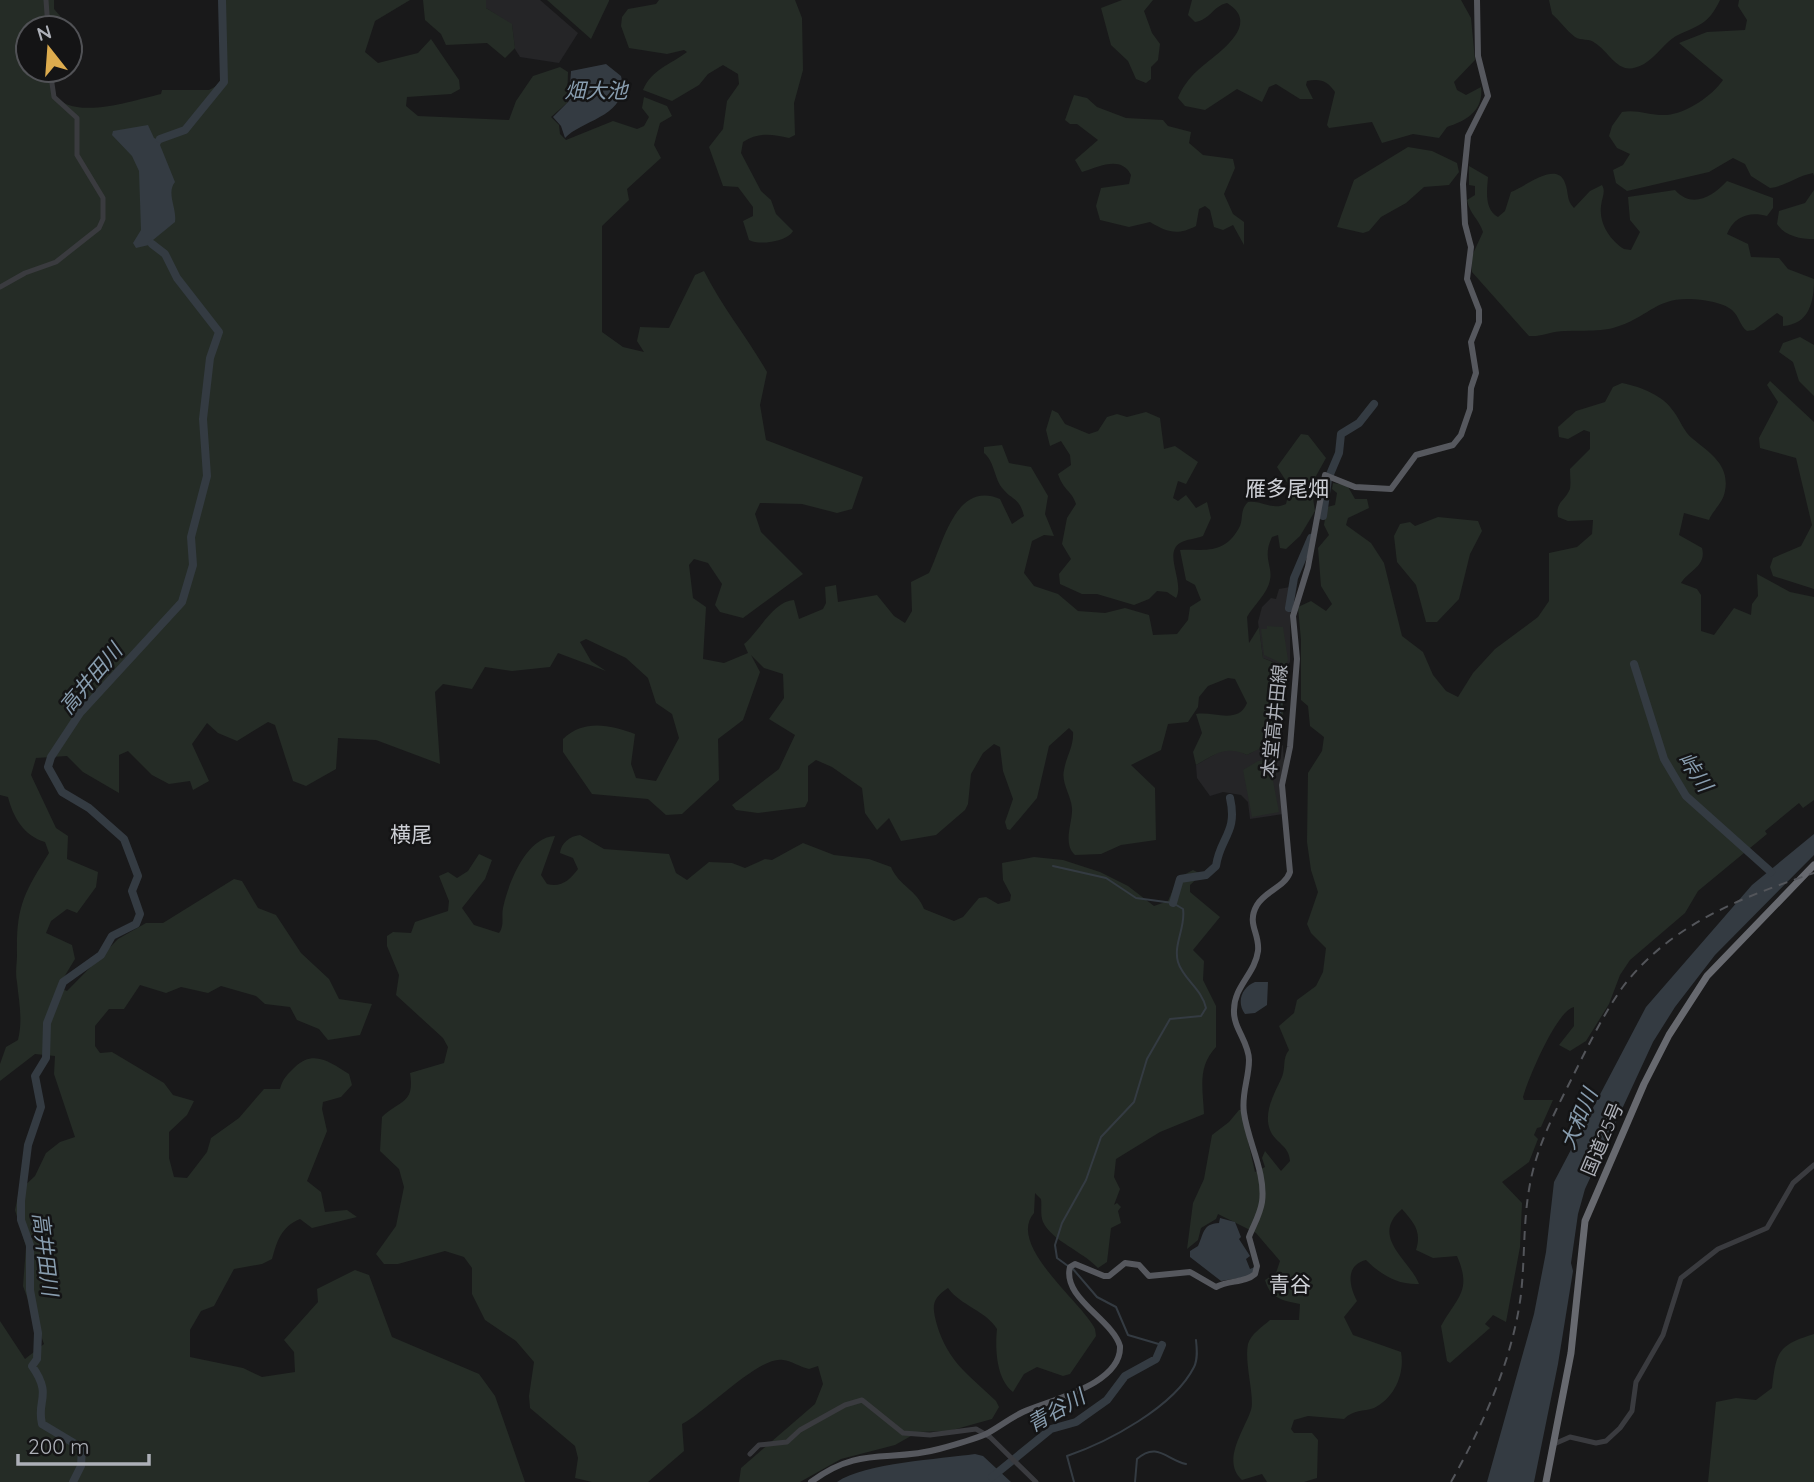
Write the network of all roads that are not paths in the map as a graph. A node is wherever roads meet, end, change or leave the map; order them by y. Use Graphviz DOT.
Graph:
graph roads {
  1 [pos="1477,0"];
  2 [pos="52,84"];
  3 [pos="0,287"];
  4 [pos="1814,865"];
  5 [pos="1814,1165"];
  6 [pos="988,1435"];
  7 [pos="1554,1444"];
  8 [pos="750,1454"];
  9 [pos="811,1482"];
  10 [pos="1036,1482"];
  11 [pos="1546,1482"];
  1 -- 6 [label="main road, 本堂高井田線"];
  2 -- 3 [label="street"];
  4 -- 7 [label="highway, 国道25号"];
  5 -- 7 [label="street"];
  6 -- 8 [label="street"];
  6 -- 9 [label="main road, 本堂高井田線"];
  6 -- 10 [label="street"];
  7 -- 11 [label="highway, 国道25号"];
}
